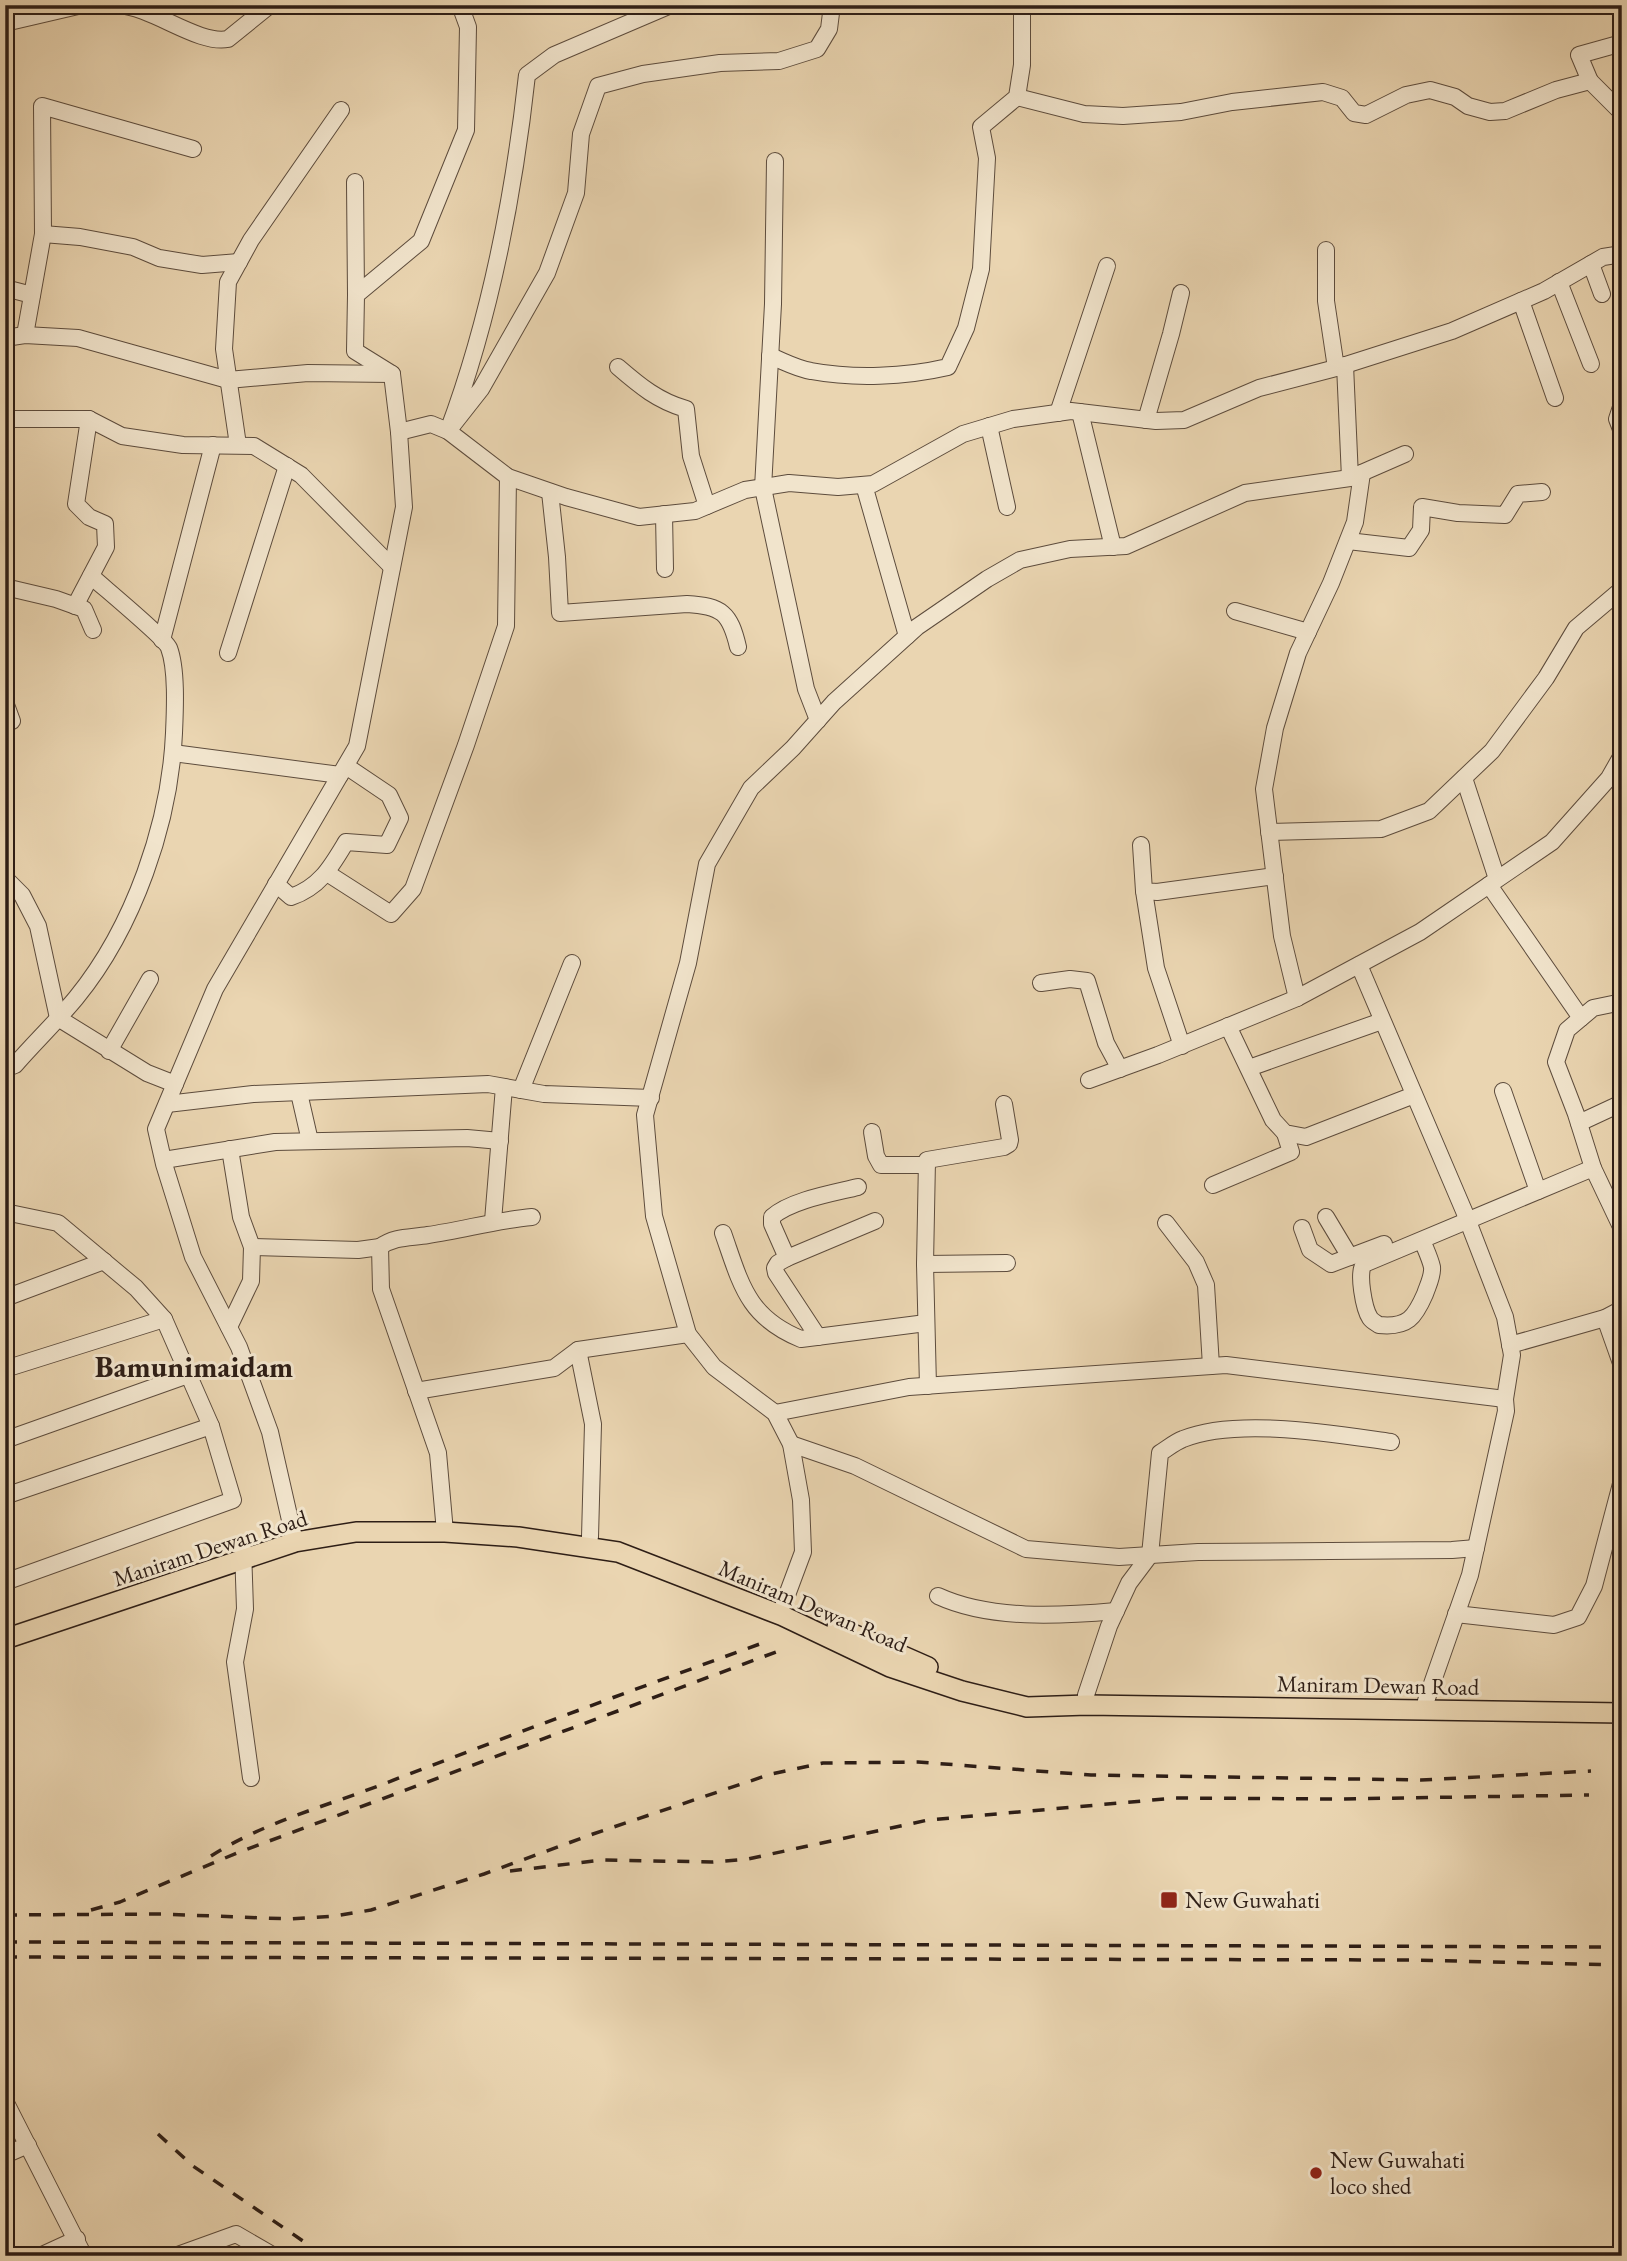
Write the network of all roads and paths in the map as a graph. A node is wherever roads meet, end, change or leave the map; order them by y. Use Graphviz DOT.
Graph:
graph roads {
  1 [pos="94,5"];
  2 [pos="118,5"];
  3 [pos="270,5"];
  4 [pos="460,5"];
  5 [pos="671,5"];
  6 [pos="832,5"];
  7 [pos="1022,5"];
  8 [pos="5,23"];
  9 [pos="1622,43"];
  10 [pos="1590,81"];
  11 [pos="1017,97"];
  12 [pos="341,110"];
  13 [pos="1622,113"];
  14 [pos="193,149"];
  15 [pos="775,161"];
  16 [pos="355,182"];
  17 [pos="43,234"];
  18 [pos="1326,250"];
  19 [pos="1622,254"];
  20 [pos="239,262"];
  21 [pos="1591,264"];
  22 [pos="1107,266"];
  23 [pos="1559,282"];
  24 [pos="5,288"];
  25 [pos="1181,293"];
  26 [pos="1602,294"];
  27 [pos="32,295"];
  28 [pos="355,295"];
  29 [pos="1521,301"];
  30 [pos="25,335"];
  31 [pos="5,338"];
  32 [pos="770,356"];
  33 [pos="1591,363"];
  34 [pos="618,367"];
  35 [pos="1341,367"];
  36 [pos="393,374"];
  37 [pos="229,380"];
  38 [pos="1555,398"];
  39 [pos="1622,404"];
  40 [pos="1080,412"];
  41 [pos="1058,413"];
  42 [pos="5,419"];
  43 [pos="89,419"];
  44 [pos="1146,420"];
  45 [pos="989,426"];
  46 [pos="447,431"];
  47 [pos="399,432"];
  48 [pos="1622,432"];
  49 [pos="213,445"];
  50 [pos="238,445"];
  51 [pos="1405,454"];
  52 [pos="287,466"];
  53 [pos="1356,476"];
  54 [pos="508,477"];
  55 [pos="864,485"];
  56 [pos="763,488"];
  57 [pos="550,492"];
  58 [pos="1542,492"];
  59 [pos="707,506"];
  60 [pos="1007,507"];
  61 [pos="664,514"];
  62 [pos="1348,541"];
  63 [pos="1113,547"];
  64 [pos="392,567"];
  65 [pos="665,569"];
  66 [pos="91,576"];
  67 [pos="5,587"];
  68 [pos="1622,589"];
  69 [pos="75,606"];
  70 [pos="1235,611"];
  71 [pos="93,631"];
  72 [pos="1308,632"];
  73 [pos="907,636"];
  74 [pos="162,640"];
  75 [pos="738,647"];
  76 [pos="228,653"];
  77 [pos="5,702"];
  78 [pos="818,720"];
  79 [pos="12,721"];
  80 [pos="173,753"];
  81 [pos="1622,755"];
  82 [pos="343,771"];
  83 [pos="1464,778"];
  84 [pos="1269,832"];
  85 [pos="1140,845"];
  86 [pos="327,873"];
  87 [pos="1275,876"];
  88 [pos="5,878"];
  89 [pos="1493,882"];
  90 [pos="276,884"];
  91 [pos="1144,891"];
  92 [pos="572,963"];
  93 [pos="1359,965"];
  94 [pos="150,979"];
  95 [pos="1041,983"];
  96 [pos="1297,998"];
  97 [pos="1622,1002"];
  98 [pos="58,1018"];
  99 [pos="1581,1018"];
  100 [pos="1382,1021"];
  101 [pos="1228,1026"];
  102 [pos="1181,1046"];
  103 [pos="109,1051"];
  104 [pos="1249,1068"];
  105 [pos="5,1069"];
  106 [pos="1120,1069"];
  107 [pos="1090,1080"];
  108 [pos="175,1084"];
  109 [pos="504,1087"];
  110 [pos="521,1090"];
  111 [pos="1503,1091"];
  112 [pos="299,1093"];
  113 [pos="1414,1095"];
  114 [pos="651,1098"];
  115 [pos="1622,1103"];
  116 [pos="167,1104"];
  117 [pos="1004,1104"];
  118 [pos="1579,1123"];
  119 [pos="872,1132"];
  120 [pos="1285,1133"];
  121 [pos="310,1141"];
  122 [pos="500,1141"];
  123 [pos="230,1149"];
  124 [pos="170,1159"];
  125 [pos="927,1165"];
  126 [pos="1593,1168"];
  127 [pos="1213,1185"];
  128 [pos="858,1187"];
  129 [pos="1538,1191"];
  130 [pos="5,1212"];
  131 [pos="1466,1216"];
  132 [pos="532,1217"];
  133 [pos="1326,1217"];
  134 [pos="493,1221"];
  135 [pos="875,1221"];
  136 [pos="1166,1223"];
  137 [pos="1303,1228"];
  138 [pos="1622,1229"];
  139 [pos="723,1234"];
  140 [pos="1422,1240"];
  141 [pos="252,1247"];
  142 [pos="380,1247"];
  143 [pos="1350,1257"];
  144 [pos="787,1258"];
  145 [pos="104,1261"];
  146 [pos="1007,1263"];
  147 [pos="925,1264"];
  148 [pos="5,1298"];
  149 [pos="1622,1309"];
  150 [pos="1605,1318"];
  151 [pos="164,1319"];
  152 [pos="926,1323"];
  153 [pos="229,1327"];
  154 [pos="688,1334"];
  155 [pos="818,1337"];
  156 [pos="1510,1345"];
  157 [pos="578,1350"];
  158 [pos="1211,1366"];
  159 [pos="1622,1366"];
  160 [pos="5,1369"];
  161 [pos="188,1374"];
  162 [pos="928,1386"];
  163 [pos="416,1391"];
  164 [pos="1505,1399"];
  165 [pos="775,1413"];
  166 [pos="211,1426"];
  167 [pos="5,1440"];
  168 [pos="1391,1441"];
  169 [pos="790,1444"];
  170 [pos="1622,1480"];
  171 [pos="5,1496"];
  172 [pos="444,1527"];
  173 [pos="295,1537"];
  174 [pos="590,1537"];
  175 [pos="1476,1548"];
  176 [pos="243,1554"];
  177 [pos="1150,1555"];
  178 [pos="5,1582"];
  179 [pos="938,1596"];
  180 [pos="784,1603"];
  181 [pos="1116,1611"];
  182 [pos="1456,1614"];
  183 [pos="5,1629"];
  184 [pos="5,1639"];
  185 [pos="1086,1695"];
  186 [pos="1622,1703"];
  187 [pos="1427,1706"];
  188 [pos="1622,1713"];
  189 [pos="251,1778"];
  190 [pos="5,2101"];
  191 [pos="28,2145"];
  192 [pos="5,2155"];
  193 [pos="76,2239"];
  194 [pos="40,2256"];
  195 [pos="84,2256"];
  196 [pos="175,2256"];
  197 [pos="274,2256"];
  1 -- 8 [label="street"];
  2 -- 3 [label="street"];
  4 -- 28 [label="street"];
  5 -- 46 [label="street"];
  6 -- 46 [label="street"];
  7 -- 11 [label="street"];
  9 -- 10 [label="street"];
  10 -- 11 [label="street"];
  10 -- 13 [label="street"];
  11 -- 32 [label="street"];
  12 -- 20 [label="street"];
  14 -- 17 [label="street"];
  15 -- 32 [label="street"];
  16 -- 28 [label="street"];
  17 -- 20 [label="street"];
  17 -- 27 [label="street"];
  18 -- 35 [label="street"];
  19 -- 21 [label="street"];
  20 -- 37 [label="street"];
  21 -- 23 [label="street"];
  21 -- 26 [label="street"];
  22 -- 41 [label="street"];
  23 -- 29 [label="street"];
  23 -- 33 [label="street"];
  24 -- 27 [label="street"];
  25 -- 44 [label="street"];
  27 -- 30 [label="street"];
  28 -- 36 [label="street"];
  29 -- 35 [label="street"];
  29 -- 38 [label="street"];
  30 -- 31 [label="street"];
  30 -- 37 [label="street"];
  32 -- 56 [label="street"];
  34 -- 59 [label="street"];
  35 -- 44 [label="street"];
  35 -- 53 [label="street"];
  36 -- 37 [label="street"];
  36 -- 47 [label="street"];
  37 -- 50 [label="street"];
  39 -- 48 [label="street"];
  40 -- 41 [label="street"];
  40 -- 44 [label="street"];
  40 -- 63 [label="street"];
  41 -- 45 [label="street"];
  42 -- 43 [label="street"];
  43 -- 49 [label="street"];
  43 -- 66 [label="street"];
  45 -- 55 [label="street"];
  45 -- 60 [label="street"];
  46 -- 47 [label="street"];
  46 -- 54 [label="street"];
  47 -- 64 [label="street"];
  49 -- 50 [label="street"];
  49 -- 74 [label="street"];
  50 -- 52 [label="street"];
  51 -- 53 [label="street"];
  52 -- 64 [label="street"];
  52 -- 76 [label="street"];
  53 -- 62 [label="street"];
  53 -- 63 [label="street"];
  54 -- 57 [label="street"];
  54 -- 86 [label="street"];
  55 -- 56 [label="street"];
  55 -- 73 [label="street"];
  56 -- 59 [label="street"];
  56 -- 78 [label="street"];
  57 -- 61 [label="street"];
  57 -- 75 [label="street"];
  58 -- 62 [label="street"];
  59 -- 61 [label="street"];
  61 -- 65 [label="street"];
  62 -- 72 [label="street"];
  63 -- 73 [label="street"];
  64 -- 82 [label="street"];
  66 -- 69 [label="street"];
  66 -- 74 [label="street"];
  67 -- 69 [label="street"];
  68 -- 83 [label="street"];
  69 -- 71 [label="street"];
  70 -- 72 [label="street"];
  72 -- 84 [label="street"];
  73 -- 78 [label="street"];
  74 -- 80 [label="street"];
  77 -- 79 [label="street"];
  78 -- 114 [label="street"];
  80 -- 82 [label="street"];
  80 -- 98 [label="street"];
  81 -- 89 [label="street"];
  82 -- 86 [label="street"];
  82 -- 90 [label="street"];
  83 -- 84 [label="street"];
  83 -- 89 [label="street"];
  84 -- 87 [label="street"];
  85 -- 91 [label="street"];
  86 -- 90 [label="street"];
  87 -- 91 [label="street"];
  87 -- 96 [label="street"];
  88 -- 98 [label="street"];
  89 -- 93 [label="street"];
  89 -- 99 [label="street"];
  90 -- 108 [label="street"];
  91 -- 102 [label="street"];
  92 -- 110 [label="street"];
  93 -- 96 [label="street"];
  93 -- 100 [label="street"];
  94 -- 103 [label="street"];
  95 -- 106 [label="street"];
  96 -- 101 [label="street"];
  97 -- 99 [label="street"];
  98 -- 103 [label="street"];
  98 -- 105 [label="street"];
  99 -- 118 [label="street"];
  100 -- 104 [label="street"];
  100 -- 113 [label="street"];
  101 -- 102 [label="street"];
  101 -- 104 [label="street"];
  102 -- 106 [label="street"];
  103 -- 108 [label="street"];
  104 -- 120 [label="street"];
  106 -- 107 [label="street"];
  108 -- 116 [label="street"];
  109 -- 110 [label="street"];
  109 -- 112 [label="street"];
  109 -- 122 [label="street"];
  110 -- 114 [label="street"];
  111 -- 129 [label="street"];
  112 -- 116 [label="street"];
  112 -- 121 [label="street"];
  113 -- 120 [label="street"];
  113 -- 131 [label="street"];
  114 -- 154 [label="street"];
  115 -- 118 [label="street"];
  116 -- 153 [label="street"];
  117 -- 125 [label="street"];
  118 -- 126 [label="street"];
  119 -- 125 [label="street"];
  120 -- 127 [label="street"];
  121 -- 122 [label="street"];
  121 -- 123 [label="street"];
  122 -- 134 [label="street"];
  123 -- 124 [label="street"];
  123 -- 141 [label="street"];
  125 -- 147 [label="street"];
  126 -- 129 [label="street"];
  126 -- 138 [label="street"];
  128 -- 144 [label="street"];
  129 -- 131 [label="street"];
  130 -- 145 [label="street"];
  131 -- 140 [label="street"];
  131 -- 143 [label="street"];
  131 -- 156 [label="street"];
  132 -- 134 [label="street"];
  133 -- 143 [label="street"];
  134 -- 142 [label="street"];
  135 -- 144 [label="street"];
  136 -- 158 [label="street"];
  137 -- 143 [label="street"];
  139 -- 155 [label="street"];
  140 -- 140 [label="street"];
  141 -- 142 [label="street"];
  141 -- 153 [label="street"];
  142 -- 163 [label="street"];
  144 -- 155 [label="street"];
  145 -- 148 [label="street"];
  145 -- 151 [label="street"];
  146 -- 147 [label="street"];
  147 -- 152 [label="street"];
  149 -- 150 [label="street"];
  150 -- 156 [label="street"];
  150 -- 159 [label="street"];
  151 -- 160 [label="street"];
  151 -- 161 [label="street"];
  152 -- 155 [label="street"];
  152 -- 162 [label="street"];
  153 -- 173 [label="street"];
  154 -- 157 [label="street"];
  154 -- 165 [label="street"];
  156 -- 164 [label="street"];
  157 -- 163 [label="street"];
  157 -- 174 [label="street"];
  158 -- 162 [label="street"];
  158 -- 164 [label="street"];
  161 -- 166 [label="street"];
  161 -- 167 [label="street"];
  162 -- 165 [label="street"];
  163 -- 172 [label="street"];
  164 -- 175 [label="street"];
  165 -- 169 [label="street"];
  166 -- 171 [label="street"];
  166 -- 178 [label="street"];
  168 -- 177 [label="street"];
  169 -- 177 [label="street"];
  169 -- 180 [label="street"];
  170 -- 182 [label="street"];
  172 -- 173 [label="main road, Maniram Dewan Road"];
  172 -- 174 [label="main road, Maniram Dewan Road"];
  172 -- 187 [label="main road, Maniram Dewan Road"];
  173 -- 176 [label="main road, Maniram Dewan Road"];
  174 -- 180 [label="main road, Maniram Dewan Road"];
  175 -- 177 [label="street"];
  175 -- 182 [label="street"];
  176 -- 183 [label="main road, Maniram Dewan Road"];
  176 -- 184 [label="main road, Maniram Dewan Road"];
  176 -- 189 [label="street"];
  177 -- 181 [label="street"];
  179 -- 181 [label="street"];
  180 -- 185 [label="main road, Maniram Dewan Road"];
  181 -- 185 [label="street"];
  182 -- 187 [label="street"];
  185 -- 187 [label="main road, Maniram Dewan Road"];
  186 -- 187 [label="main road, Maniram Dewan Road"];
  187 -- 188 [label="main road, Maniram Dewan Road"];
  190 -- 191 [label="street"];
  191 -- 192 [label="street"];
  191 -- 193 [label="street"];
  193 -- 194 [label="street"];
  193 -- 195 [label="street"];
  196 -- 197 [label="street"];
}
